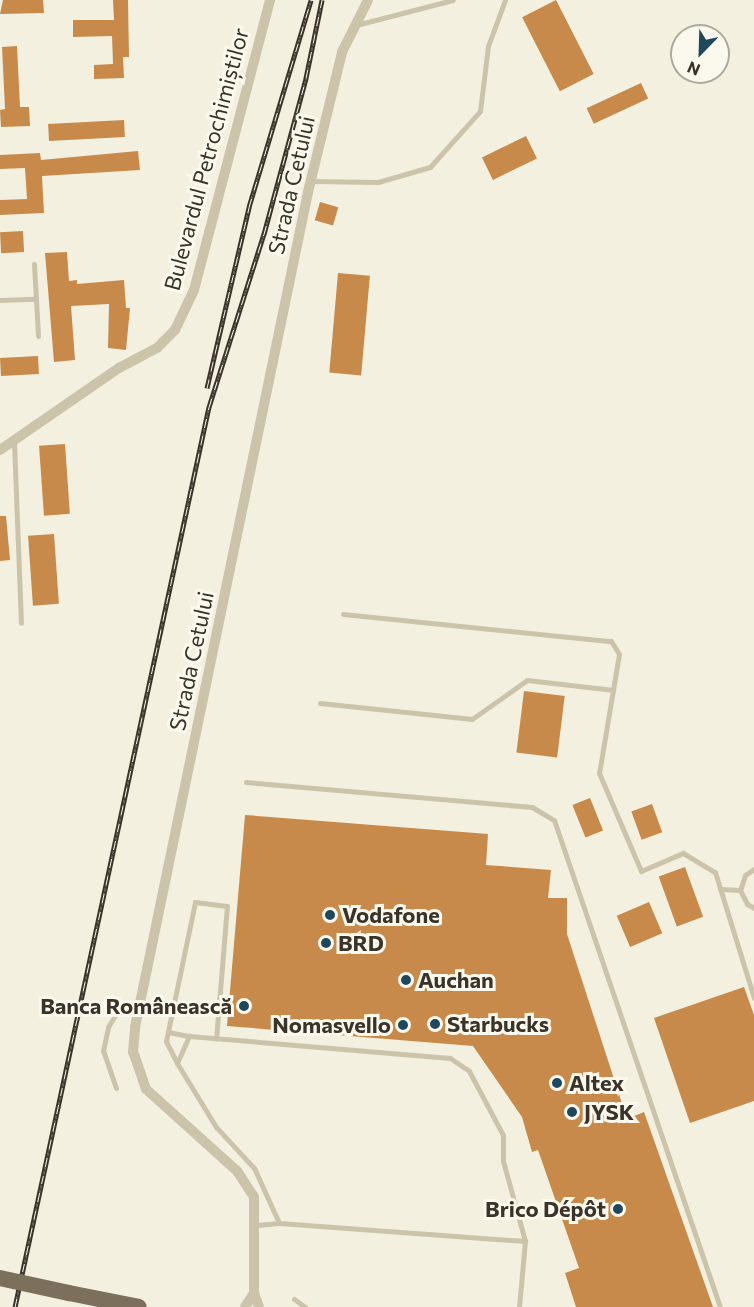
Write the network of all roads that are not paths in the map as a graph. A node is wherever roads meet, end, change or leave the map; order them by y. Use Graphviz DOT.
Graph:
graph roads {
  1 [pos="270,0"];
  2 [pos="368,0"];
  3 [pos="453,0"];
  4 [pos="504,0"];
  5 [pos="355,25"];
  6 [pos="310,181"];
  7 [pos="34,264"];
  8 [pos="36,299"];
  9 [pos="0,300"];
  10 [pos="38,336"];
  11 [pos="14,441"];
  12 [pos="0,450"];
  13 [pos="343,614"];
  14 [pos="21,623"];
  15 [pos="613,690"];
  16 [pos="320,703"];
  17 [pos="246,782"];
  18 [pos="754,869"];
  19 [pos="720,889"];
  20 [pos="740,890"];
  21 [pos="754,908"];
  22 [pos="754,998"];
  23 [pos="139,1008"];
  24 [pos="168,1032"];
  25 [pos="189,1036"];
  26 [pos="216,1039"];
  27 [pos="177,1063"];
  28 [pos="116,1088"];
  29 [pos="262,1181"];
  30 [pos="254,1197"];
  31 [pos="279,1223"];
  32 [pos="257,1225"];
  33 [pos="525,1241"];
  34 [pos="0,1278"];
  35 [pos="254,1293"];
  36 [pos="294,1299"];
  37 [pos="139,1307"];
  38 [pos="245,1307"];
  39 [pos="259,1307"];
  40 [pos="305,1307"];
  41 [pos="519,1307"];
  42 [pos="720,1307"];
  1 -- 11 [label="street, Bulevardul Petrochimiștilor"];
  2 -- 5 [label="street, Strada Cetului"];
  3 -- 5 [label="lane"];
  4 -- 6 [label="lane"];
  5 -- 6 [label="street, Strada Cetului"];
  6 -- 23 [label="street, Strada Cetului"];
  7 -- 8 [label="lane"];
  8 -- 9 [label="lane"];
  8 -- 10 [label="lane"];
  11 -- 12 [label="street, Bulevardul Petrochimiștilor"];
  11 -- 14 [label="lane"];
  13 -- 15 [label="lane"];
  15 -- 16 [label="lane"];
  15 -- 19 [label="lane"];
  17 -- 42 [label="lane"];
  18 -- 20 [label="lane"];
  19 -- 20 [label="lane"];
  19 -- 22 [label="lane"];
  20 -- 21 [label="lane"];
  23 -- 28 [label="lane"];
  23 -- 30 [label="street, Strada Cetului"];
  24 -- 25 [label="lane"];
  24 -- 26 [label="lane"];
  24 -- 27 [label="lane"];
  25 -- 26 [label="lane"];
  25 -- 27 [label="lane"];
  26 -- 33 [label="lane"];
  27 -- 29 [label="lane"];
  29 -- 30 [label="lane"];
  29 -- 31 [label="lane"];
  30 -- 32 [label="street, Strada Cetului"];
  31 -- 32 [label="lane"];
  31 -- 33 [label="lane"];
  32 -- 35 [label="street, Strada Cetului"];
  33 -- 41 [label="lane"];
  34 -- 37 [label="main road, bridge"];
  35 -- 38 [label="street"];
  35 -- 39 [label="street, Strada Cetului"];
  36 -- 40 [label="lane"];
}
